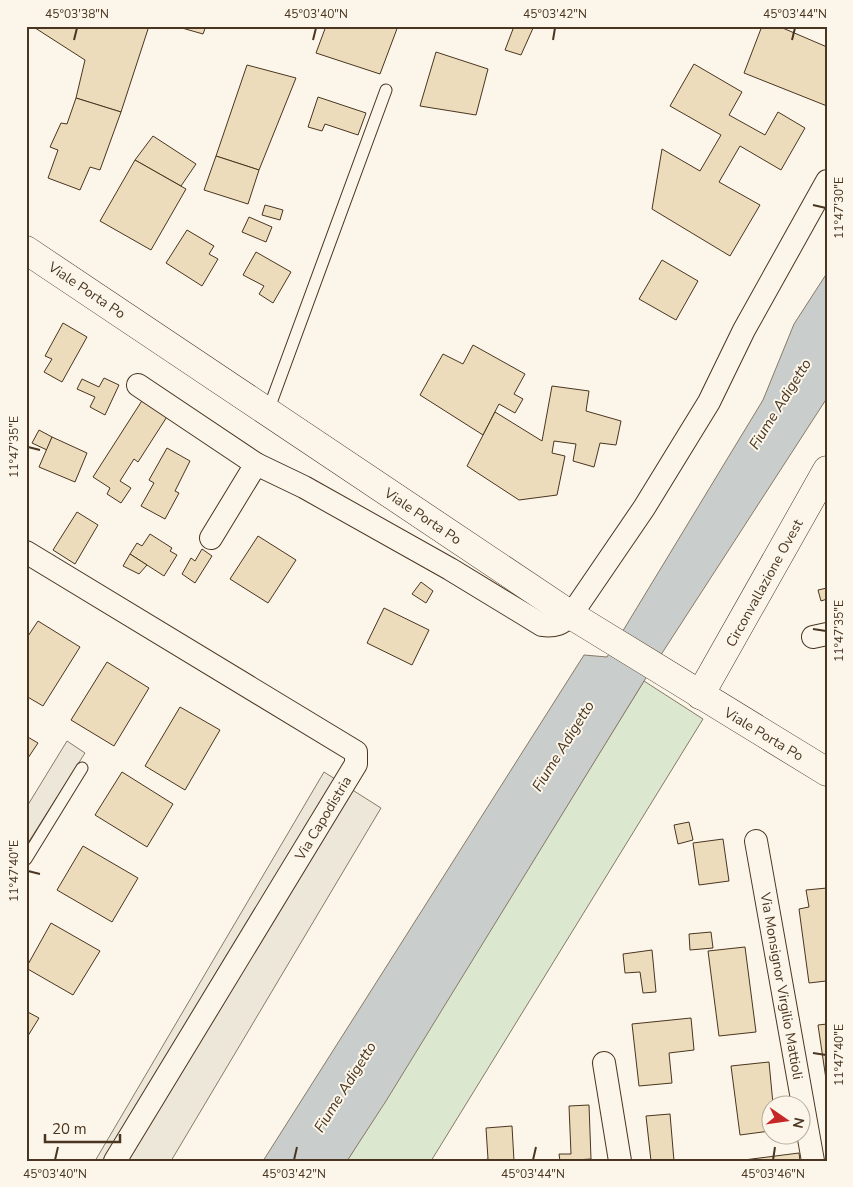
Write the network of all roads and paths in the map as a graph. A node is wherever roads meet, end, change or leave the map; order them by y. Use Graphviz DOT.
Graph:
graph roads {
  1 [pos="386,90"];
  2 [pos="827,181"];
  3 [pos="28,256"];
  4 [pos="138,385"];
  5 [pos="268,411"];
  6 [pos="256,464"];
  7 [pos="827,470"];
  8 [pos="211,538"];
  9 [pos="26,552"];
  10 [pos="579,620"];
  11 [pos="689,689"];
  12 [pos="82,768"];
  13 [pos="827,772"];
  14 [pos="756,841"];
  15 [pos="26,859"];
  16 [pos="604,1063"];
  17 [pos="115,1161"];
  18 [pos="620,1161"];
  19 [pos="813,1161"];
  1 -- 5 [label="lane"];
  2 -- 10 [label="street"];
  3 -- 5 [label="main road, Viale Porta Po"];
  4 -- 6 [label="street"];
  5 -- 10 [label="main road, Viale Porta Po"];
  6 -- 8 [label="street"];
  6 -- 10 [label="street"];
  7 -- 11 [label="main road, Circonvallazione Ovest"];
  9 -- 17 [label="street, Via Capodistria"];
  10 -- 11 [label="main road, Viale Porta Po"];
  11 -- 13 [label="main road, Viale Porta Po"];
  12 -- 15 [label="lane"];
  14 -- 19 [label="street, Via Monsignor Virgilio Mattioli"];
  16 -- 18 [label="street"];
}
